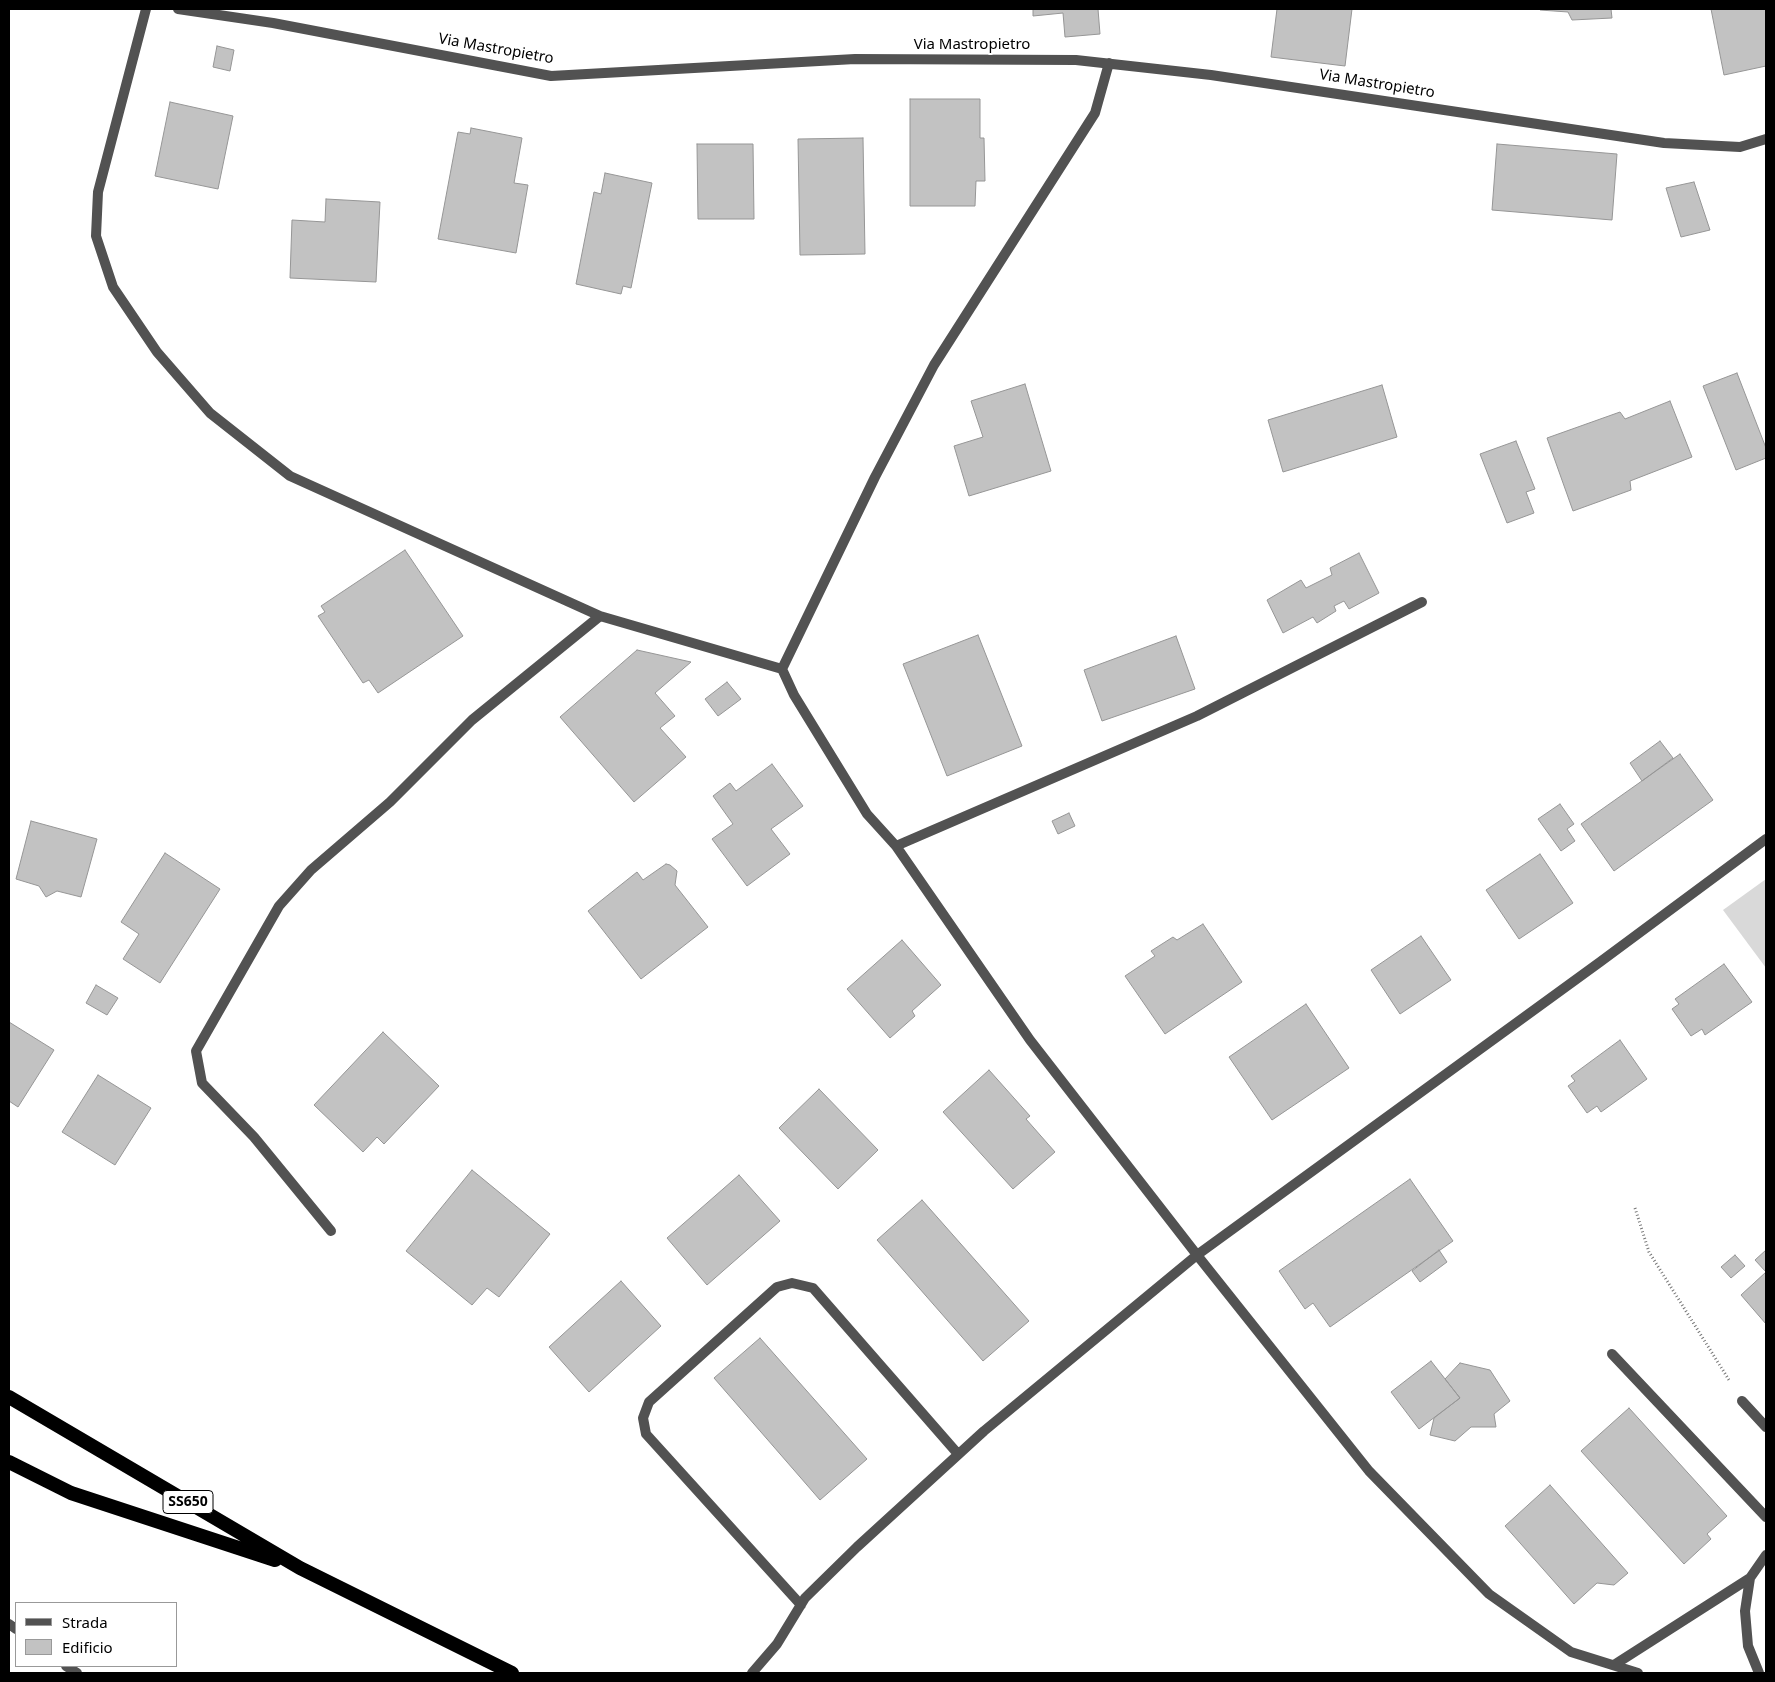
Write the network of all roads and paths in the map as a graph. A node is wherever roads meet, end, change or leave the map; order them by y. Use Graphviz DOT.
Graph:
graph roads {
  1 [pos="146,9"];
  2 [pos="178,9"];
  3 [pos="1109,64"];
  4 [pos="1766,139"];
  5 [pos="1422,602"];
  6 [pos="600,616"];
  7 [pos="782,669"];
  8 [pos="1766,839"];
  9 [pos="896,846"];
  10 [pos="1635,1208"];
  11 [pos="331,1231"];
  12 [pos="1197,1255"];
  13 [pos="1612,1354"];
  14 [pos="9,1386"];
  15 [pos="9,1397"];
  16 [pos="1742,1401"];
  17 [pos="1766,1427"];
  18 [pos="76,1436"];
  19 [pos="958,1454"];
  20 [pos="9,1462"];
  21 [pos="1766,1517"];
  22 [pos="1766,1555"];
  23 [pos="300,1568"];
  24 [pos="1750,1578"];
  25 [pos="801,1605"];
  26 [pos="1614,1665"];
  27 [pos="512,1673"];
  28 [pos="752,1673"];
  29 [pos="1638,1673"];
  30 [pos="1759,1673"];
  1 -- 6 [label="street"];
  2 -- 3 [label="street, Via Mastropietro"];
  3 -- 4 [label="street, Via Mastropietro"];
  3 -- 7 [label="street"];
  5 -- 9 [label="street"];
  6 -- 7 [label="street"];
  6 -- 11 [label="street"];
  7 -- 9 [label="street"];
  8 -- 12 [label="street"];
  9 -- 12 [label="street"];
  10 -- 16 [label="path"];
  12 -- 19 [label="street"];
  12 -- 26 [label="street"];
  13 -- 21 [label="street"];
  14 -- 18 [label="highway"];
  15 -- 18 [label="highway, SS650"];
  16 -- 17 [label="street"];
  18 -- 23 [label="highway, SS650"];
  19 -- 25 [label="street"];
  19 -- 25 [label="street"];
  20 -- 23 [label="highway"];
  22 -- 24 [label="street"];
  23 -- 27 [label="highway, SS650"];
  24 -- 26 [label="street"];
  24 -- 30 [label="street"];
  25 -- 28 [label="street"];
  26 -- 29 [label="street"];
}
